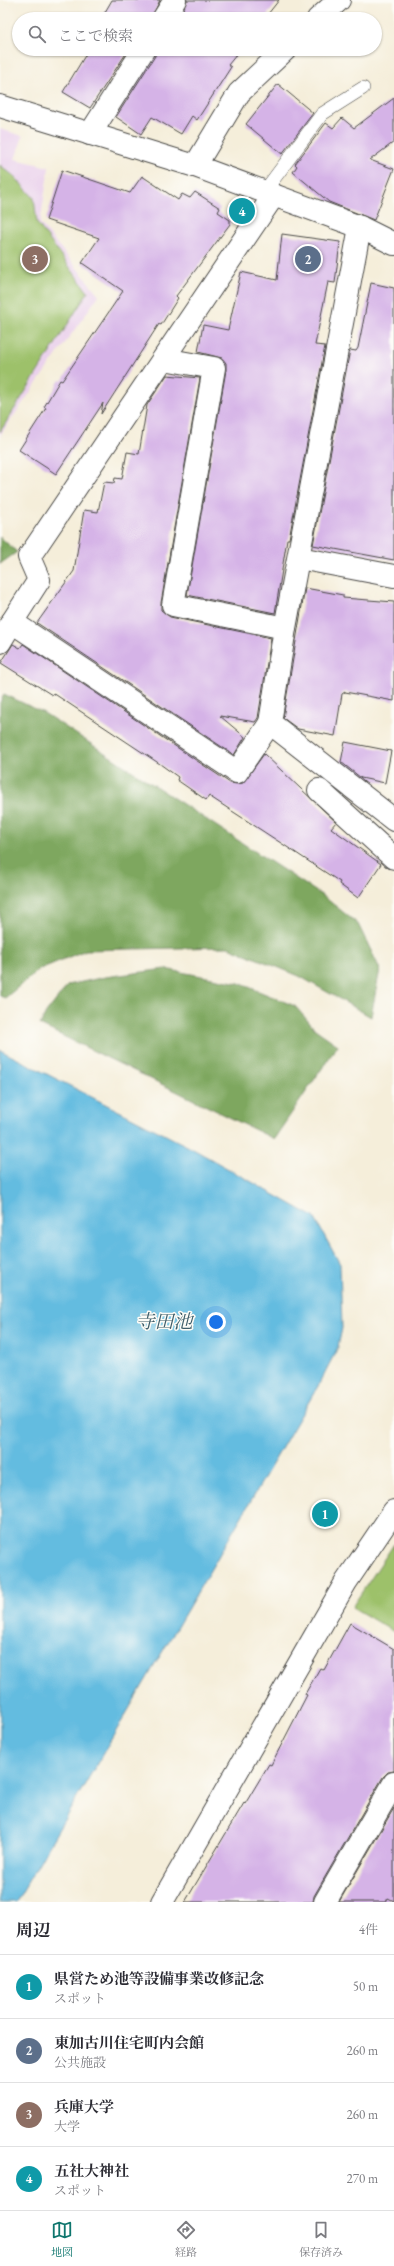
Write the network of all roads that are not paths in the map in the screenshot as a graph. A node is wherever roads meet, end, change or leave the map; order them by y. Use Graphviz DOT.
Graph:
graph roads {
  1 [pos="175,0"];
  2 [pos="339,0"];
  3 [pos="167,12"];
  4 [pos="326,12"];
  5 [pos="140,56"];
  6 [pos="278,56"];
  7 [pos="364,88"];
  8 [pos="0,106"];
  9 [pos="90,134"];
  10 [pos="195,166"];
  11 [pos="269,193"];
  12 [pos="360,227"];
  13 [pos="394,244"];
  14 [pos="164,359"];
  15 [pos="299,558"];
  16 [pos="394,576"];
  17 [pos="12,622"];
  18 [pos="286,628"];
  19 [pos="0,642"];
  20 [pos="270,723"];
  21 [pos="319,790"];
  22 [pos="394,820"];
  23 [pos="394,858"];
  24 [pos="394,1511"];
  25 [pos="394,1783"];
  26 [pos="162,1902"];
  27 [pos="325,1902"];
  1 -- 3 [label="street"];
  2 -- 4 [label="street"];
  5 -- 9 [label="street"];
  6 -- 10 [label="street"];
  7 -- 11 [label="lane"];
  8 -- 9 [label="street"];
  9 -- 10 [label="street"];
  10 -- 11 [label="street"];
  11 -- 12 [label="street"];
  11 -- 14 [label="street"];
  12 -- 13 [label="street"];
  12 -- 15 [label="street"];
  14 -- 17 [label="street"];
  14 -- 18 [label="street"];
  15 -- 16 [label="street"];
  15 -- 18 [label="street"];
  17 -- 19 [label="street"];
  17 -- 20 [label="street"];
  18 -- 20 [label="street"];
  20 -- 22 [label="street"];
  21 -- 23 [label="street"];
  24 -- 26 [label="street"];
  25 -- 27 [label="street"];
}
